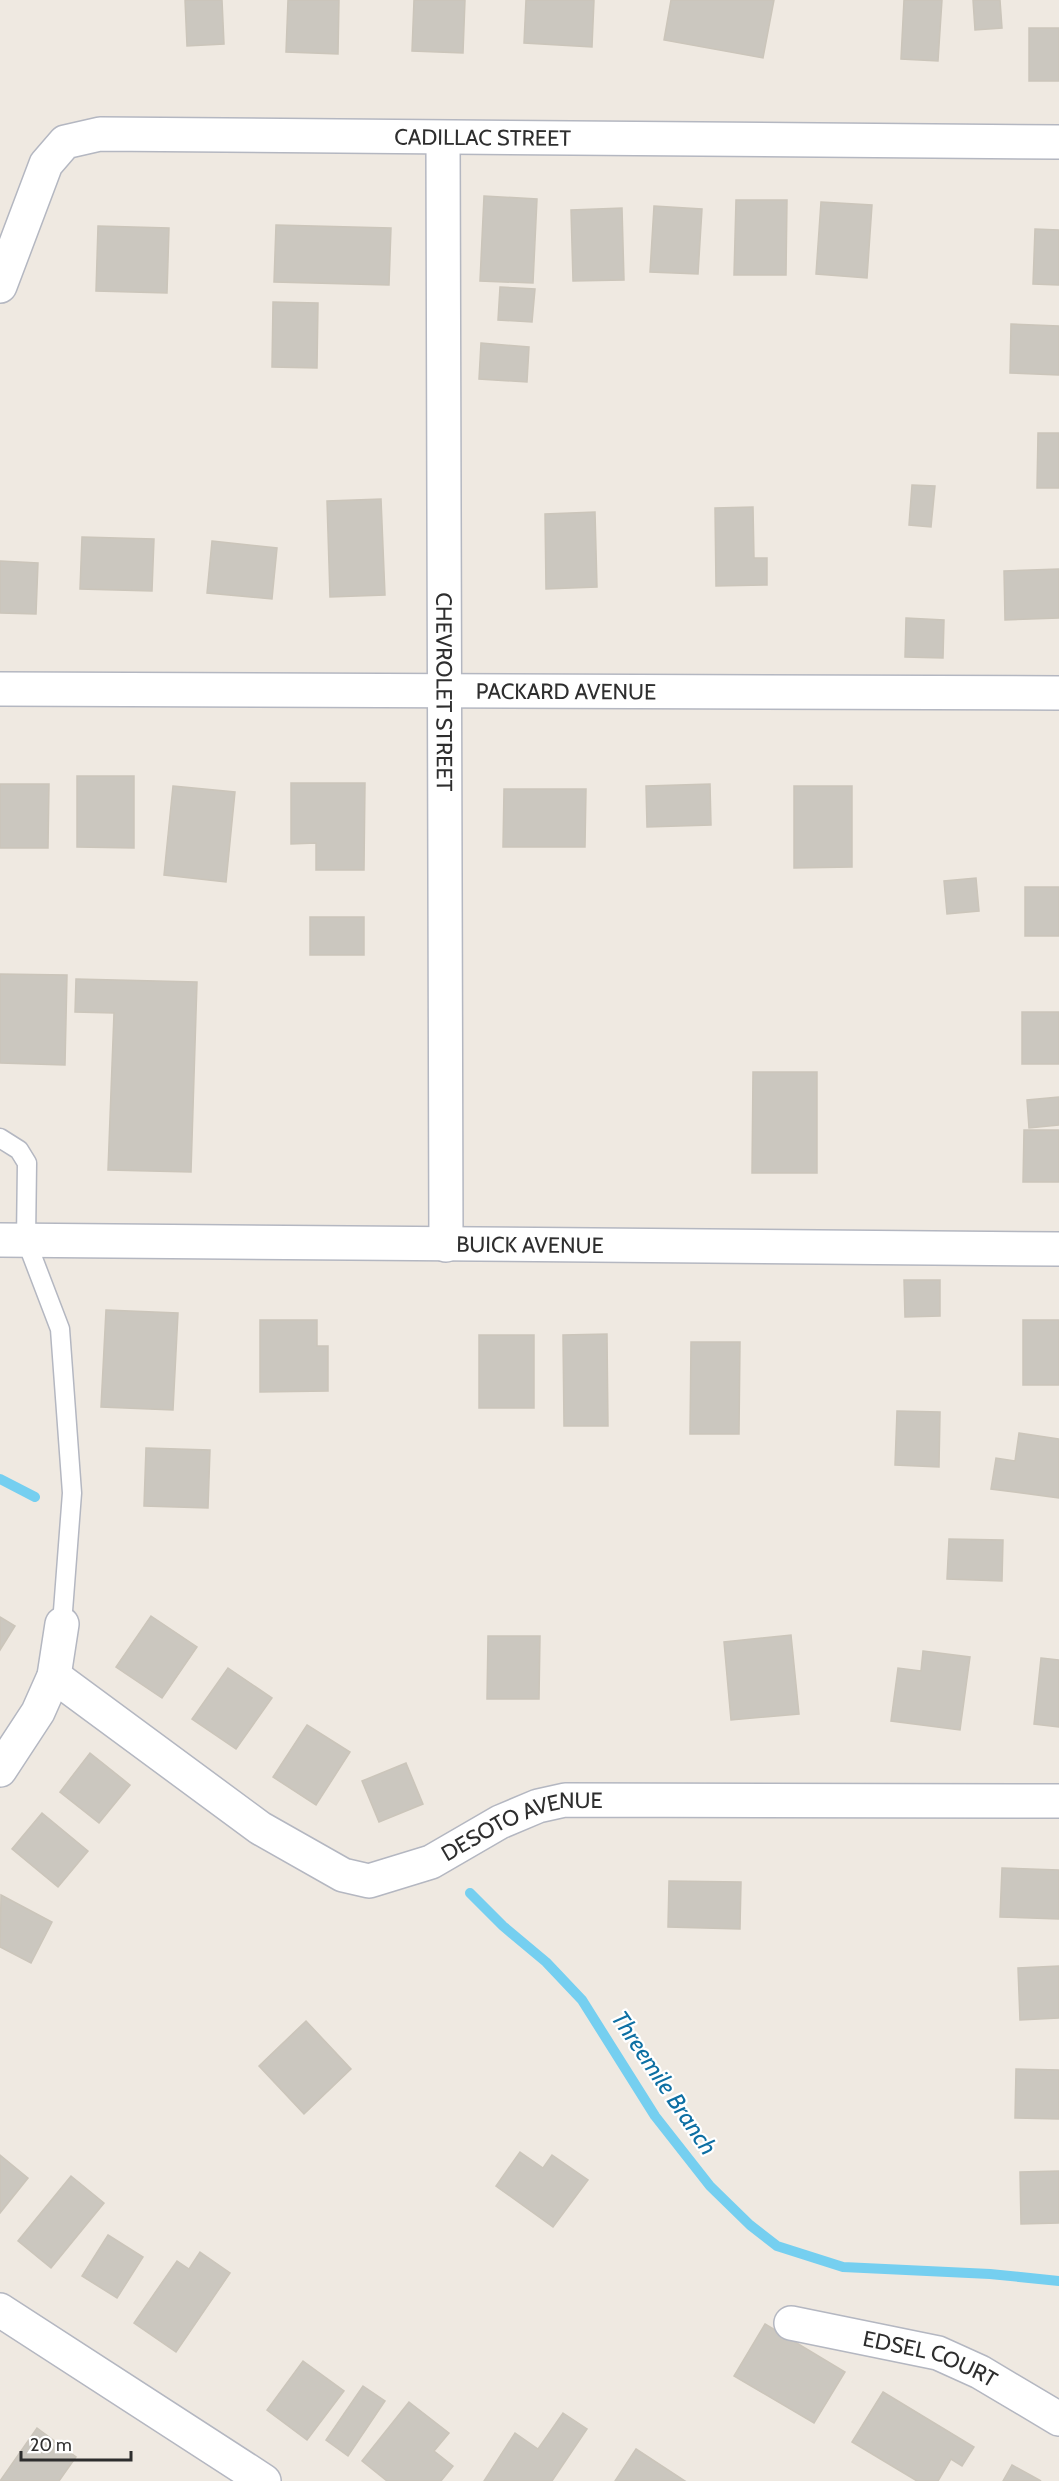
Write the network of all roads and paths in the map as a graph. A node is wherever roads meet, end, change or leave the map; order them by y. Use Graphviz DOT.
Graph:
graph roads {
  1 [pos="443,138"];
  2 [pos="1059,142"];
  3 [pos="0,286"];
  4 [pos="0,689"];
  5 [pos="445,692"];
  6 [pos="1059,693"];
  7 [pos="0,1138"];
  8 [pos="13,1240"];
  9 [pos="447,1245"];
  10 [pos="1059,1249"];
  11 [pos="62,1624"];
  12 [pos="54,1676"];
  13 [pos="0,1770"];
  14 [pos="1059,1801"];
  15 [pos="0,2310"];
  16 [pos="791,2324"];
  17 [pos="1059,2418"];
  18 [pos="264,2481"];
  1 -- 2 [label="street, CADILLAC STREET"];
  1 -- 3 [label="street, CADILLAC STREET"];
  1 -- 5 [label="street, CHEVROLET STREET"];
  4 -- 5 [label="street, PACKARD AVENUE"];
  5 -- 6 [label="street, PACKARD AVENUE"];
  5 -- 9 [label="street, CHEVROLET STREET"];
  7 -- 8 [label="lane"];
  8 -- 9 [label="street, BUICK AVENUE"];
  8 -- 11 [label="lane"];
  9 -- 10 [label="street, BUICK AVENUE"];
  11 -- 12 [label="street"];
  12 -- 13 [label="street"];
  12 -- 14 [label="street, DESOTO AVENUE"];
  15 -- 18 [label="street"];
  16 -- 17 [label="street, EDSEL COURT"];
}
